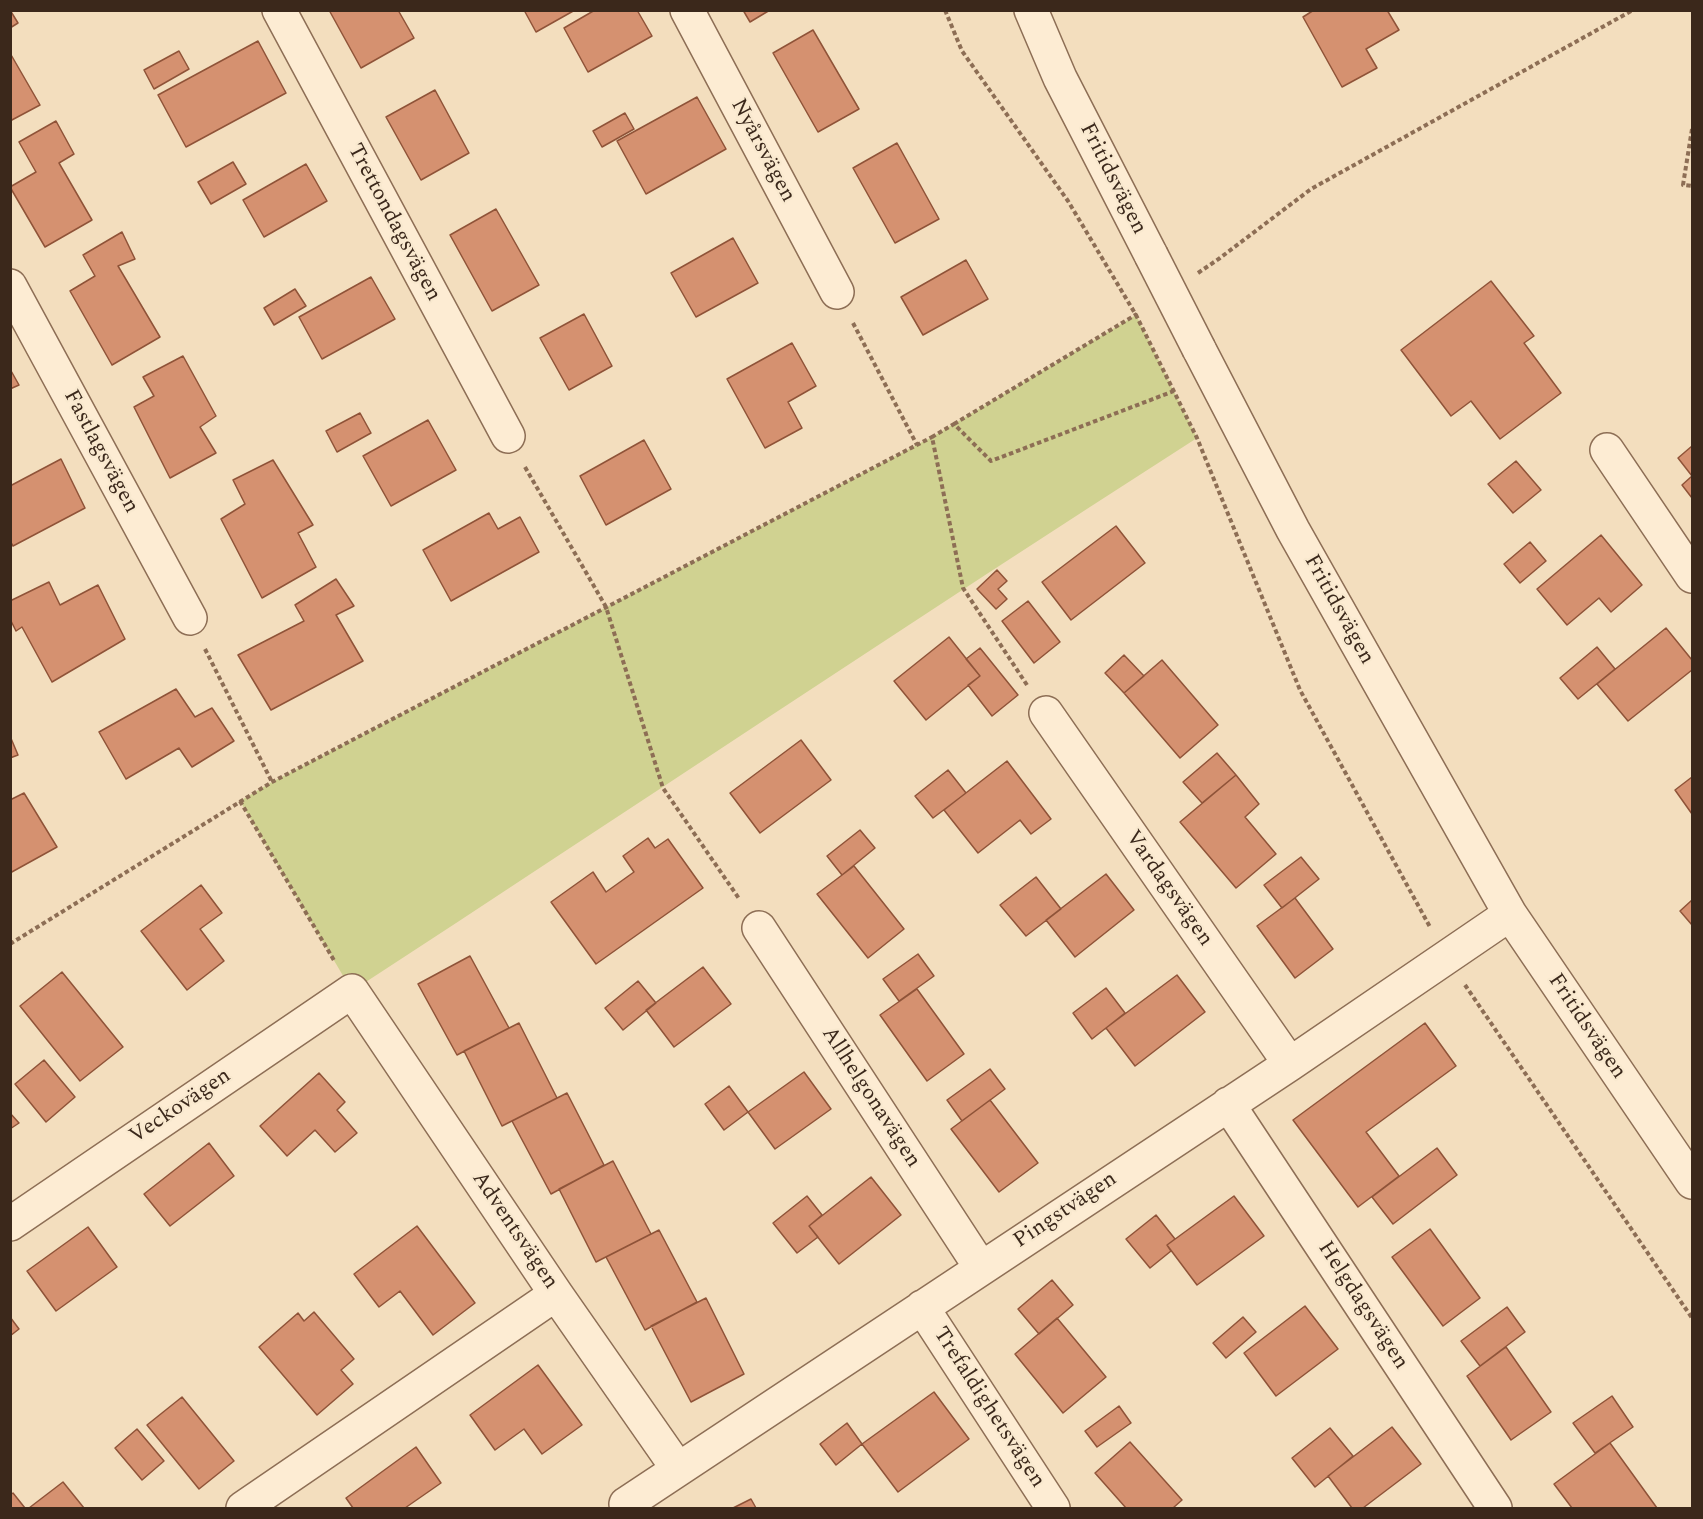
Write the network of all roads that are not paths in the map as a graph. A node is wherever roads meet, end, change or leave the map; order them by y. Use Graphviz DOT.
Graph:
graph roads {
  1 [pos="279,10"];
  2 [pos="687,10"];
  3 [pos="1031,10"];
  4 [pos="10,286"];
  5 [pos="837,292"];
  6 [pos="508,436"];
  7 [pos="1607,450"];
  8 [pos="1692,576"];
  9 [pos="190,618"];
  10 [pos="1046,713"];
  11 [pos="1510,914"];
  12 [pos="759,928"];
  13 [pos="352,991"];
  14 [pos="1290,1064"];
  15 [pos="1228,1104"];
  16 [pos="1692,1182"];
  17 [pos="10,1224"];
  18 [pos="981,1268"];
  19 [pos="556,1294"];
  20 [pos="922,1307"];
  21 [pos="678,1469"];
  22 [pos="243,1509"];
  23 [pos="629,1509"];
  24 [pos="1053,1509"];
  25 [pos="1495,1509"];
  1 -- 6 [label="street, Trettondagsvägen"];
  2 -- 5 [label="street, Nyårsvägen"];
  3 -- 11 [label="street, Fritidsvägen, bridge"];
  4 -- 9 [label="street, Fastlagsvägen"];
  7 -- 8 [label="street"];
  10 -- 14 [label="street, Vardagsvägen"];
  11 -- 14 [label="street, Pingstvägen"];
  11 -- 16 [label="street, Fritidsvägen"];
  12 -- 18 [label="street, Allhelgonavägen"];
  13 -- 17 [label="street, Veckovägen"];
  13 -- 19 [label="street, Adventsvägen"];
  14 -- 15 [label="street, Pingstvägen"];
  15 -- 18 [label="street, Pingstvägen"];
  15 -- 25 [label="street, Helgdagsvägen"];
  18 -- 20 [label="street, Pingstvägen"];
  19 -- 21 [label="street, Adventsvägen"];
  19 -- 22 [label="street"];
  20 -- 21 [label="street, Pingstvägen"];
  20 -- 24 [label="street, Trefaldighetsvägen"];
  21 -- 23 [label="street, Pingstvägen"];
}
